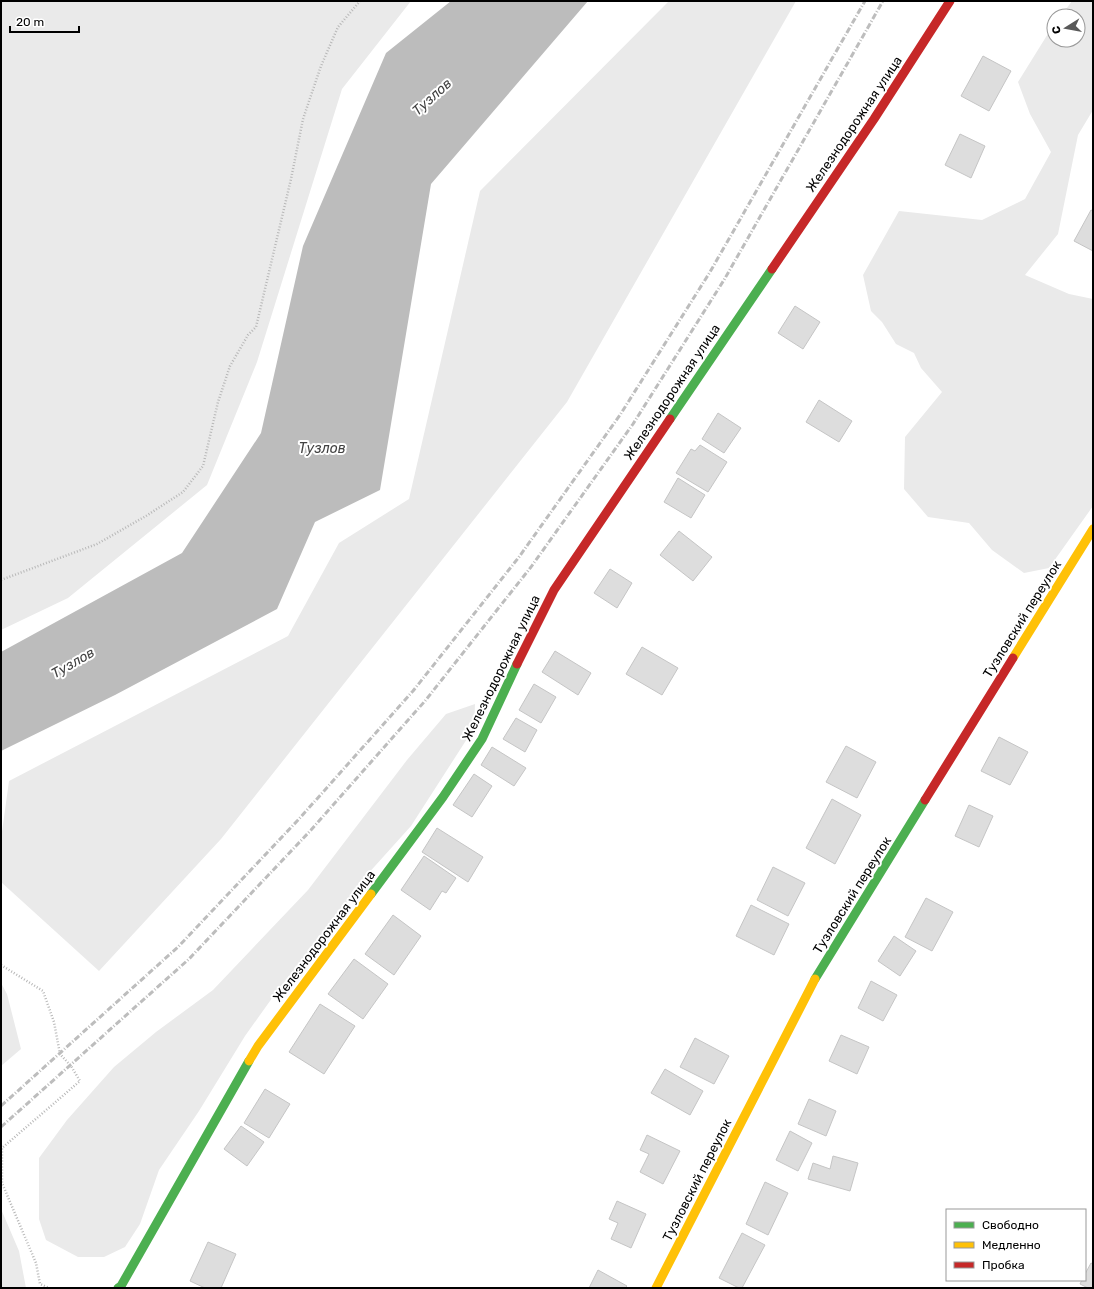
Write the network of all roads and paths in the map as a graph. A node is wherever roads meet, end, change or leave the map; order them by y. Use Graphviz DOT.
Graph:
graph roads {
  1 [pos="360,1"];
  2 [pos="950,1"];
  3 [pos="1093,529"];
  4 [pos="1,580"];
  5 [pos="1,966"];
  6 [pos="49,1288"];
  7 [pos="118,1288"];
  8 [pos="656,1288"];
  1 -- 4 [label="path"];
  2 -- 7 [label="street, Железнодорожная улица"];
  3 -- 8 [label="street, Тузловский переулок"];
  5 -- 6 [label="path"];
}
